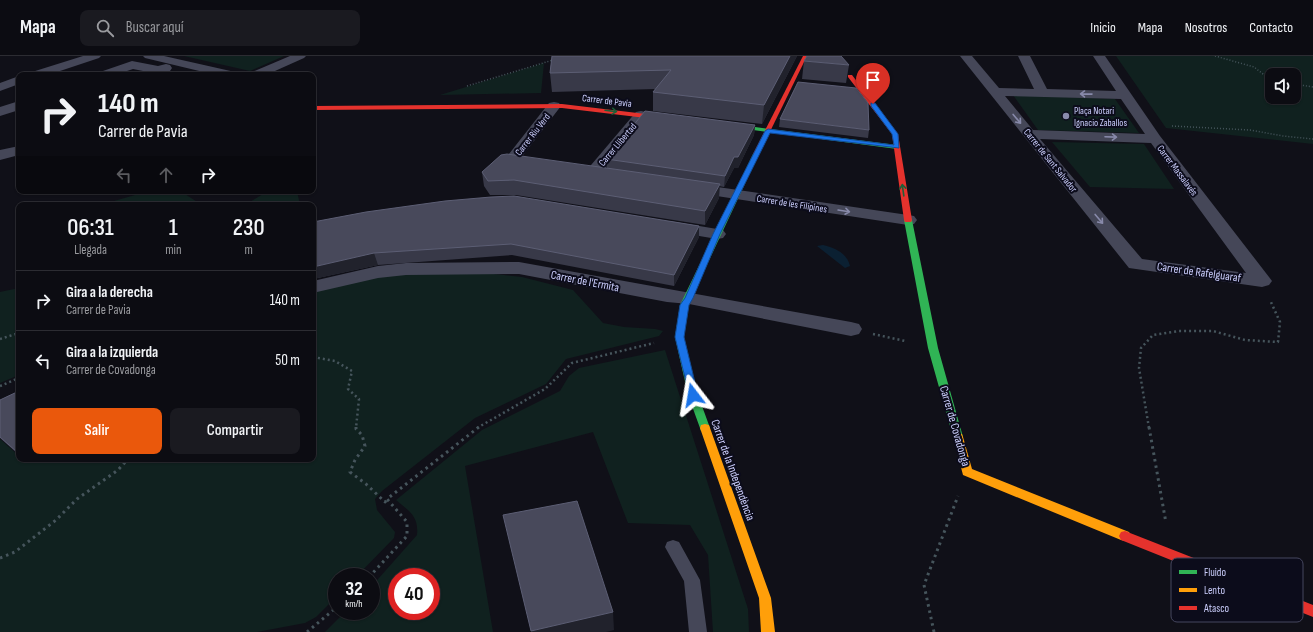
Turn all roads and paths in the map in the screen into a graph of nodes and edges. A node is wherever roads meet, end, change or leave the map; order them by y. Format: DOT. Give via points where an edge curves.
graph roads {
  1 [pos="95,56"];
  2 [pos="300,56"];
  3 [pos="802,56"];
  4 [pos="966,56"];
  5 [pos="1024,56"];
  6 [pos="1099,56"];
  7 [pos="1215,56"];
  8 [pos="157,57"];
  9 [pos="553,60"];
  10 [pos="180,63"];
  11 [pos="45,72"];
  12 [pos="112,72"];
  13 [pos="218,72"];
  14 [pos="263,72"];
  15 [pos="846,72"];
  16 [pos="1265,76"];
  17 [pos="16,81"];
  18 [pos="791,83"];
  19 [pos="806,84"];
  20 [pos="1301,85"];
  21 [pos="0,87"];
  22 [pos="1313,87"];
  23 [pos="462,88"];
  24 [pos="845,88"];
  25 [pos="861,90"];
  26 [pos="995,92"];
  27 [pos="1042,93"];
  28 [pos="1125,95"];
  29 [pos="16,106"];
  30 [pos="554,106"];
  31 [pos="316,108"];
  32 [pos="0,112"];
  33 [pos="641,115"];
  34 [pos="679,120"];
  35 [pos="1146,124"];
  36 [pos="748,128"];
  37 [pos="768,131"];
  38 [pos="1030,134"];
  39 [pos="1313,138"];
  40 [pos="1155,139"];
  41 [pos="897,147"];
  42 [pos="16,151"];
  43 [pos="0,156"];
  44 [pos="548,167"];
  45 [pos="592,174"];
  46 [pos="676,186"];
  47 [pos="736,195"];
  48 [pos="908,220"];
  49 [pos="655,223"];
  50 [pos="717,234"];
  51 [pos="1136,264"];
  52 [pos="1262,281"];
  53 [pos="317,286"];
  54 [pos="689,298"];
  55 [pos="852,329"];
  56 [pos="16,334"];
  57 [pos="679,337"];
  58 [pos="0,339"];
  59 [pos="933,348"];
  60 [pos="316,358"];
  61 [pos="16,379"];
  62 [pos="0,386"];
  63 [pos="125,462"];
  64 [pos="967,472"];
  65 [pos="387,499"];
  66 [pos="674,547"];
  67 [pos="1175,557"];
  68 [pos="0,558"];
  69 [pos="377,568"];
  70 [pos="1303,607"];
  71 [pos="1313,611"];
  72 [pos="328,614"];
  73 [pos="307,632"];
  74 [pos="698,632"];
  75 [pos="768,632"];
  76 [pos="934,632"];
  1 -- 11 [label="street"];
  2 -- 14 [label="street"];
  3 -- 18 [label="street, Carrer de la Independència"];
  4 -- 26 [label="street, Carrer de Sant Salvador"];
  5 -- 27 [label="street"];
  6 -- 28 [label="street, Carrer Massalavés"];
  7 -- 16 [label="path" via="1254,67"];
  8 -- 10 [label="street"];
  9 -- 23 [label="path"];
  10 -- 12 [label="street" via="158,70 132,65"];
  10 -- 13 [label="street"];
  15 -- 25 [label="street, Carrer de Covadonga"];
  17 -- 21 [label="street"];
  18 -- 19 [label="street"];
  18 -- 37 [label="street, Carrer de la Independència"];
  20 -- 22 [label="path"];
  24 -- 25 [label="street"];
  25 -- 41 [label="street, Carrer de Covadonga" via="895,134"];
  26 -- 27 [label="street"];
  26 -- 38 [label="street, Carrer de Sant Salvador, one-way"];
  28 -- 27 [label="street, one-way"];
  28 -- 35 [label="street, Carrer Massalavés"];
  29 -- 32 [label="street"];
  30 -- 31 [label="street, Carrer de Pavia"];
  30 -- 33 [label="street, Carrer de Pavia, one-way"];
  30 -- 44 [label="street, Carrer Riu Verd" via="510,162"];
  33 -- 34 [label="street, Carrer de Pavia"];
  33 -- 45 [label="street, Carrer Llibertad"];
  35 -- 39 [label="path" via="1250,130"];
  35 -- 40 [label="street, Carrer Massalavés"];
  36 -- 37 [label="street"];
  37 -- 41 [label="street"];
  37 -- 47 [label="street, Carrer de la Independència"];
  38 -- 40 [label="street, one-way"];
  38 -- 51 [label="street, Carrer de Sant Salvador, one-way"];
  40 -- 52 [label="street, Carrer Massalavés"];
  48 -- 41 [label="street, Carrer de Covadonga, one-way"];
  42 -- 43 [label="street"];
  46 -- 47 [label="street, Carrer de les Filipines"];
  47 -- 48 [label="street, Carrer de les Filipines, one-way"];
  47 -- 50 [label="street, Carrer de la Independència"];
  48 -- 59 [label="street, Carrer de Covadonga"];
  49 -- 50 [label="street"];
  50 -- 54 [label="street, Carrer de la Independència"];
  51 -- 52 [label="street, Carrer de Rafelguaraf"];
  52 -- 67 [label="path" via="1280,322 1278,342 1245,340 1213,331 1179,331 1153,335 1141,348 1139,368 1145,412"];
  53 -- 54 [label="street, Carrer de l'Ermita" via="378,272 406,269 519,268"];
  54 -- 55 [label="street, Carrer de l'Ermita"];
  54 -- 57 [label="street, Carrer de la Independència" via="684,305"];
  55 -- 59 [label="path"];
  56 -- 58 [label="path"];
  57 -- 65 [label="path" via="572,363 545,389 477,428"];
  57 -- 75 [label="street, Carrer de la Independència" via="693,395 765,598"];
  59 -- 64 [label="street, Carrer de Covadonga"];
  60 -- 65 [label="path" via="335,361 352,371 348,389 359,399 356,429 362,435 365,446 350,472 385,502"];
  61 -- 62 [label="path"];
  63 -- 68 [label="path" via="77,499 56,520 16,552"];
  64 -- 67 [label="street, Carrer de Covadonga"];
  64 -- 76 [label="path" via="924,586"];
  65 -- 69 [label="path" via="407,522 407,536"];
  66 -- 74 [label="lane" via="692,580"];
  70 -- 71 [label="street, Carrer de Covadonga"];
  72 -- 73 [label="path"];
}
